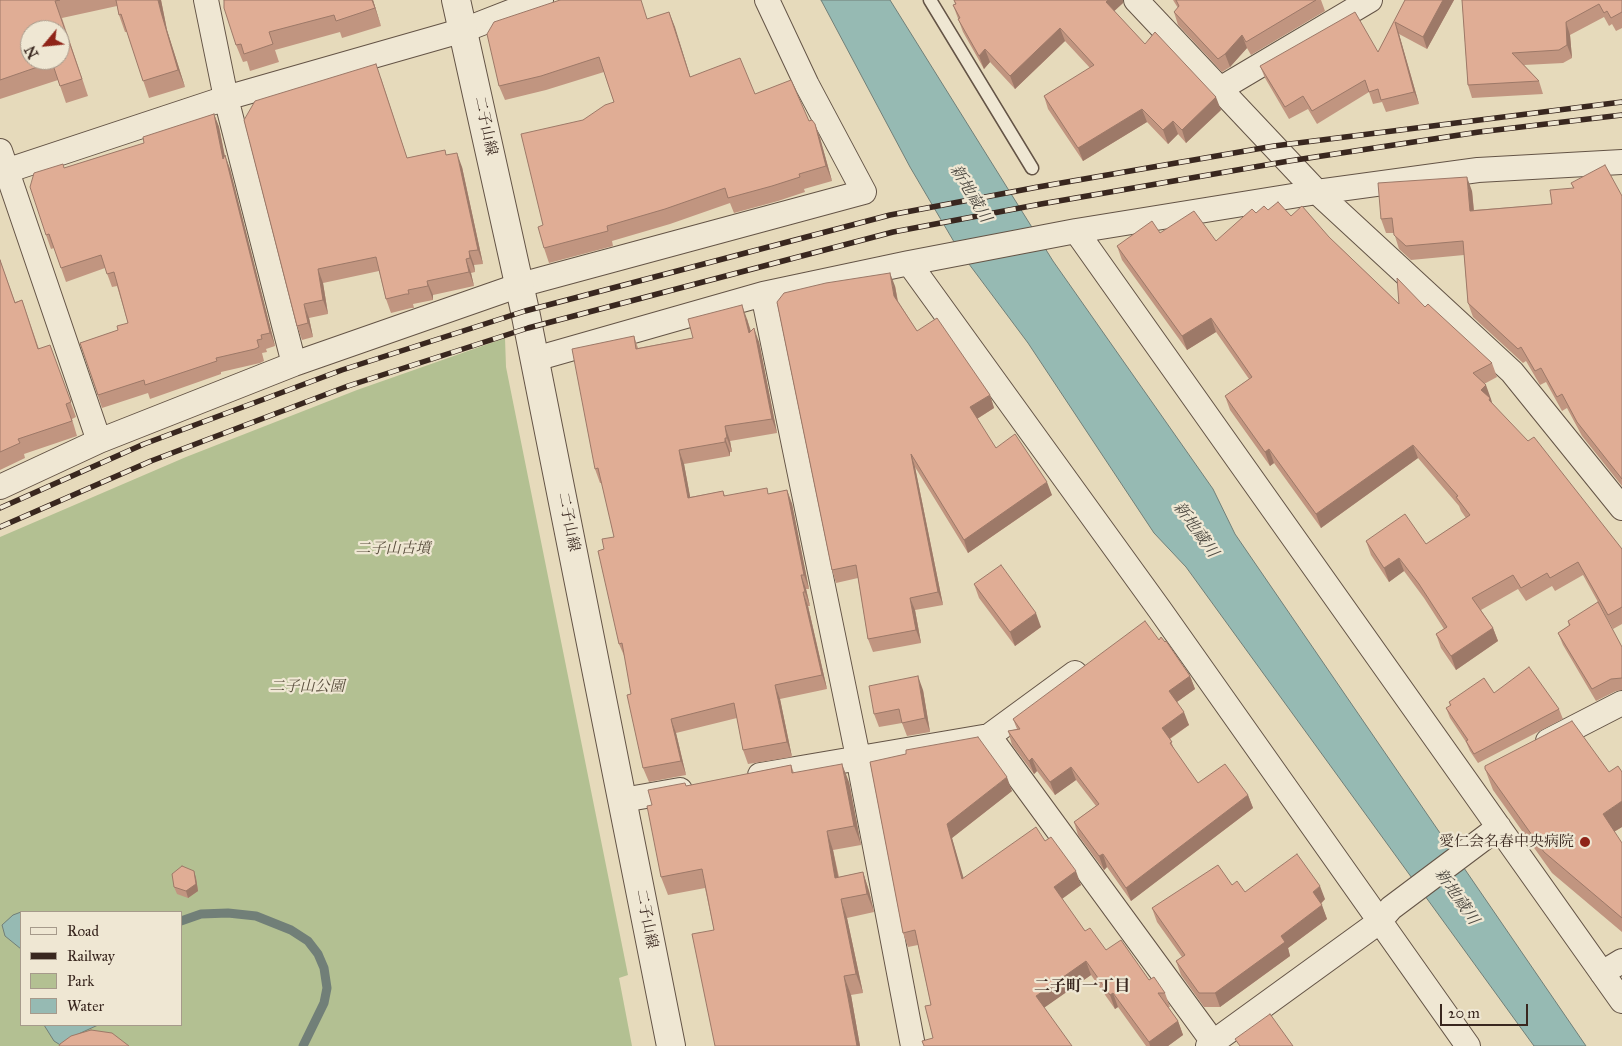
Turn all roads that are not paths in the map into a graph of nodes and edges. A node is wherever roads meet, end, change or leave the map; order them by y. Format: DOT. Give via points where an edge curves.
graph roads {
  1 [pos="206,0"];
  2 [pos="456,0"];
  3 [pos="541,0"];
  4 [pos="766,0"];
  5 [pos="930,0"];
  6 [pos="1136,0"];
  7 [pos="1365,1"];
  8 [pos="464,30"];
  9 [pos="1220,89"];
  10 [pos="226,98"];
  11 [pos="1622,162"];
  12 [pos="2,165"];
  13 [pos="1032,168"];
  14 [pos="1317,192"];
  15 [pos="1076,231"];
  16 [pos="909,263"];
  17 [pos="520,285"];
  18 [pos="763,294"];
  19 [pos="535,359"];
  20 [pos="294,364"];
  21 [pos="99,441"];
  22 [pos="0,487"];
  23 [pos="1622,508"];
  24 [pos="1090,662"];
  25 [pos="1622,703"];
  26 [pos="989,736"];
  27 [pos="1530,751"];
  28 [pos="858,757"];
  29 [pos="741,779"];
  30 [pos="702,786"];
  31 [pos="623,800"];
  32 [pos="1492,833"];
  33 [pos="1385,915"];
  34 [pos="1622,961"];
  35 [pos="1602,973"];
  36 [pos="1622,1001"];
  37 [pos="1213,1045"];
  38 [pos="671,1046"];
  39 [pos="913,1046"];
  40 [pos="1468,1046"];
  1 -- 10 [label="street"];
  2 -- 8 [label="street, 二子山線"];
  3 -- 8 [label="street"];
  4 -- 17 [label="street" via="864,192"];
  5 -- 13 [label="lane"];
  6 -- 9 [label="street"];
  7 -- 9 [label="street"];
  8 -- 10 [label="street"];
  8 -- 17 [label="street, 二子山線"];
  9 -- 14 [label="street"];
  10 -- 12 [label="street"];
  10 -- 20 [label="street"];
  11 -- 14 [label="street" via="1478,170"];
  12 -- 21 [label="street"];
  14 -- 15 [label="street"];
  14 -- 23 [label="street" via="1512,372"];
  15 -- 16 [label="street"];
  15 -- 32 [label="street" via="1478,779"];
  16 -- 18 [label="street"];
  16 -- 33 [label="street" via="1153,616"];
  17 -- 19 [label="street, 二子山線"];
  17 -- 20 [label="street"];
  18 -- 19 [label="street"];
  18 -- 28 [label="street"];
  19 -- 31 [label="street, 二子山線"];
  20 -- 21 [label="street"];
  21 -- 22 [label="street"];
  24 -- 26 [label="street"];
  25 -- 27 [label="street"];
  26 -- 28 [label="street"];
  26 -- 37 [label="street"];
  28 -- 29 [label="street"];
  28 -- 39 [label="street"];
  30 -- 31 [label="street"];
  31 -- 38 [label="street, 二子山線"];
  32 -- 33 [label="street"];
  32 -- 35 [label="street"];
  33 -- 37 [label="street"];
  33 -- 40 [label="street"];
  34 -- 35 [label="street"];
  35 -- 36 [label="street"];
}
